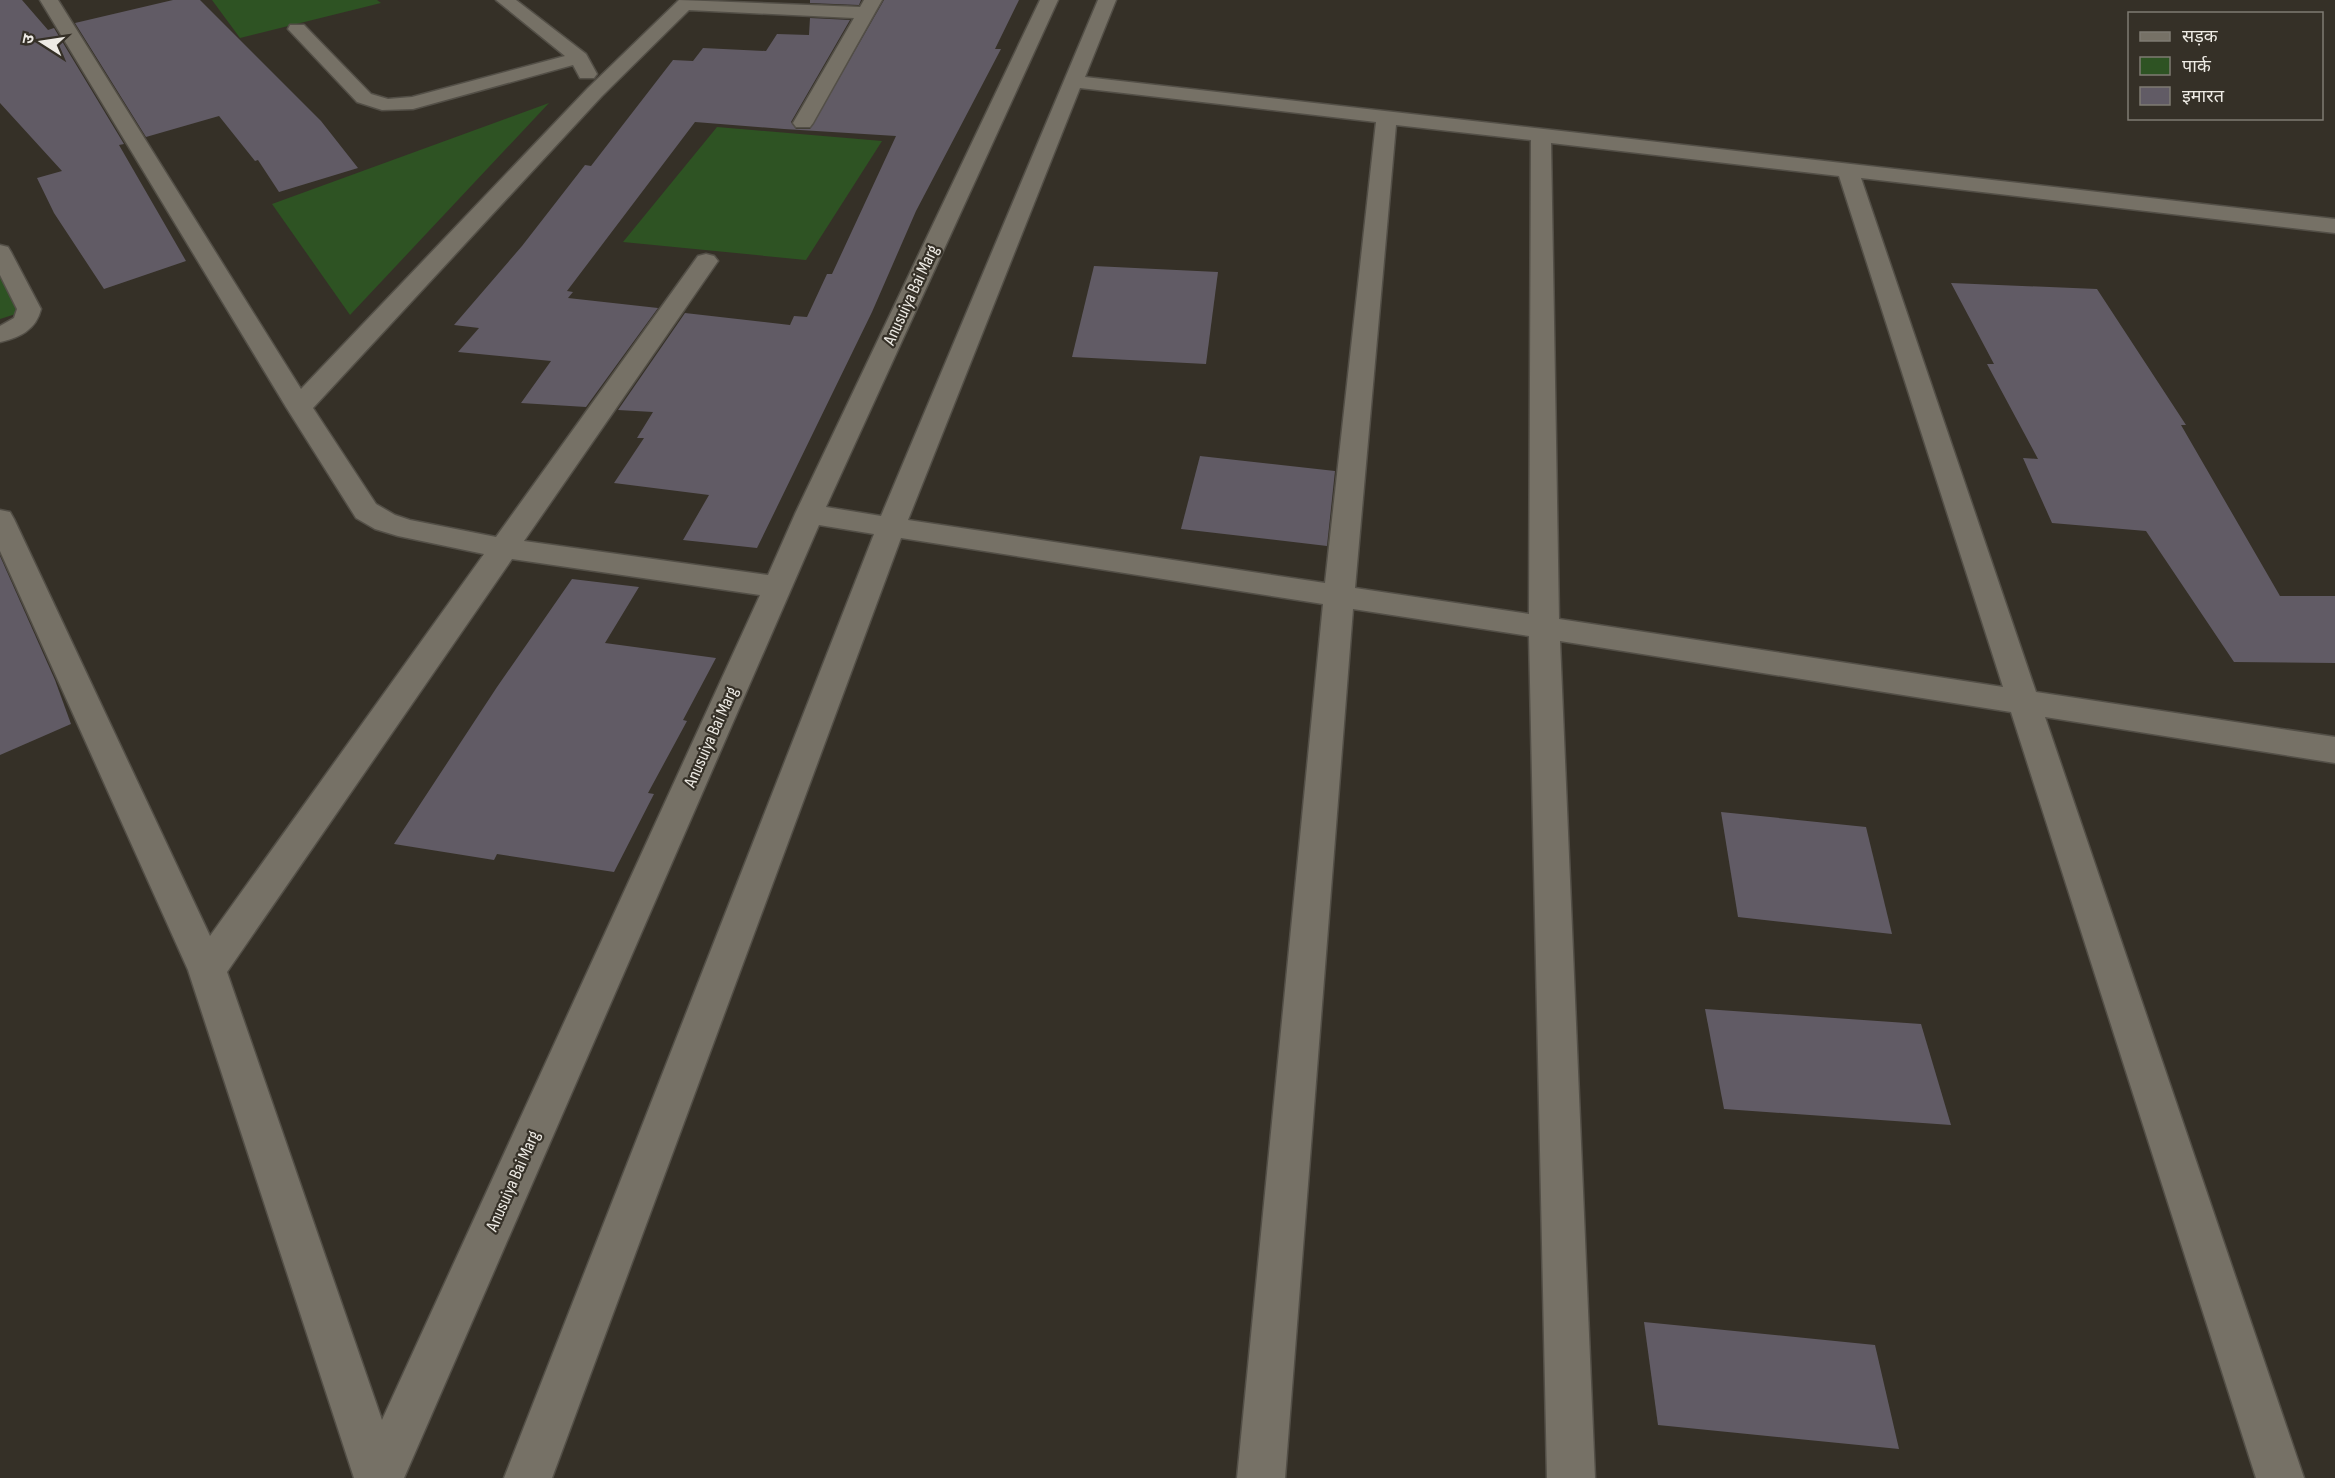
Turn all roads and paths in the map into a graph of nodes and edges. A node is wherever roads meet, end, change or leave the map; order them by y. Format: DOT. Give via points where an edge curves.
graph roads {
  1 [pos="49,0"];
  2 [pos="505,0"];
  3 [pos="1049,0"];
  4 [pos="1107,0"];
  5 [pos="687,2"];
  6 [pos="869,7"];
  7 [pos="297,29"];
  8 [pos="579,58"];
  9 [pos="1075,82"];
  10 [pos="595,92"];
  11 [pos="1387,117"];
  12 [pos="803,123"];
  13 [pos="1541,135"];
  14 [pos="1848,170"];
  15 [pos="2335,226"];
  16 [pos="0,252"];
  17 [pos="706,261"];
  18 [pos="0,335"];
  19 [pos="299,407"];
  20 [pos="809,514"];
  21 [pos="0,519"];
  22 [pos="891,526"];
  23 [pos="504,548"];
  24 [pos="778,587"];
  25 [pos="1339,596"];
  26 [pos="1544,628"];
  27 [pos="2024,702"];
  28 [pos="2335,750"];
  29 [pos="207,970"];
  30 [pos="379,1478"];
  31 [pos="528,1478"];
  32 [pos="1261,1478"];
  33 [pos="1571,1478"];
  34 [pos="2280,1478"];
  1 -- 19 [label="street"];
  2 -- 8 [label="street"];
  3 -- 20 [label="street, Anusuiya Bai Marg"];
  4 -- 9 [label="street"];
  5 -- 6 [label="street"];
  5 -- 10 [label="street"];
  6 -- 12 [label="street"];
  7 -- 8 [label="street" via="364,98 392,106"];
  8 -- 10 [label="street"];
  9 -- 11 [label="street"];
  9 -- 22 [label="street"];
  10 -- 19 [label="street"];
  11 -- 13 [label="street"];
  11 -- 25 [label="street"];
  13 -- 14 [label="street"];
  13 -- 26 [label="street"];
  14 -- 15 [label="street"];
  14 -- 27 [label="street"];
  16 -- 18 [label="street" via="29,309 22,324"];
  17 -- 23 [label="street"];
  19 -- 23 [label="street" via="366,511 408,529"];
  20 -- 22 [label="street"];
  20 -- 24 [label="street, Anusuiya Bai Marg"];
  21 -- 29 [label="street"];
  22 -- 25 [label="street"];
  22 -- 31 [label="street"];
  23 -- 24 [label="street"];
  23 -- 29 [label="street"];
  24 -- 30 [label="street, Anusuiya Bai Marg"];
  25 -- 26 [label="street"];
  25 -- 32 [label="street"];
  26 -- 27 [label="street"];
  26 -- 33 [label="street"];
  27 -- 28 [label="street"];
  27 -- 34 [label="street"];
  29 -- 30 [label="street"];
}
